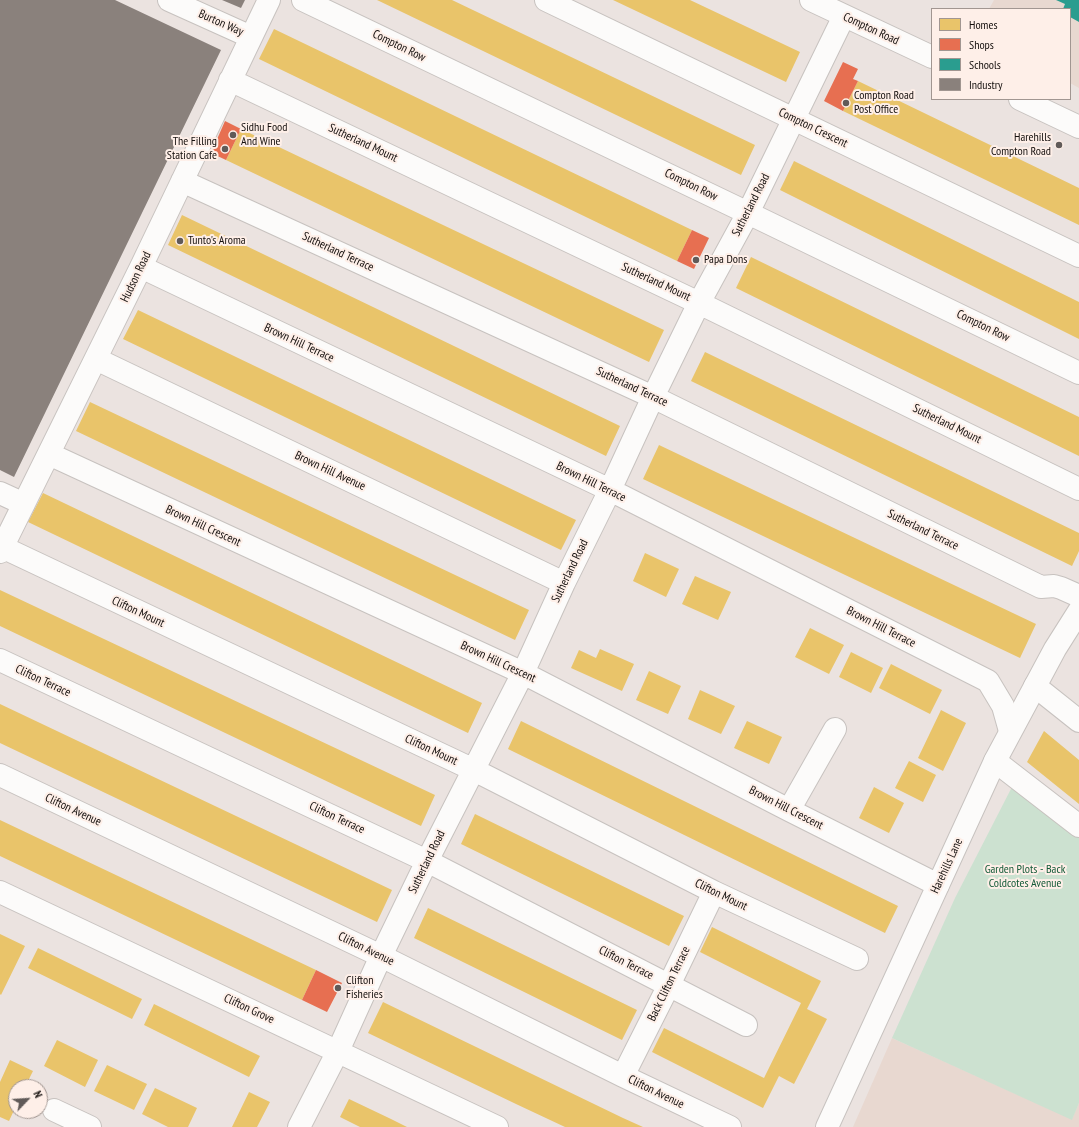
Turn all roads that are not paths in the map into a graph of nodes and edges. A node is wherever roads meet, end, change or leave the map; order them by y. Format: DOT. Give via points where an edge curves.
graph roads {
  1 [pos="169,0"];
  2 [pos="269,0"];
  3 [pos="303,0"];
  4 [pos="546,0"];
  5 [pos="811,0"];
  6 [pos="844,16"];
  7 [pos="251,37"];
  8 [pos="931,57"];
  9 [pos="230,80"];
  10 [pos="1022,100"];
  11 [pos="794,120"];
  12 [pos="1079,127"];
  13 [pos="182,181"];
  14 [pos="748,213"];
  15 [pos="1079,256"];
  16 [pos="141,267"];
  17 [pos="699,303"];
  18 [pos="96,359"];
  19 [pos="1079,373"];
  20 [pos="653,397"];
  21 [pos="49,454"];
  22 [pos="1079,489"];
  23 [pos="610,490"];
  24 [pos="0,493"];
  25 [pos="24,504"];
  26 [pos="1,550"];
  27 [pos="564,583"];
  28 [pos="1079,596"];
  29 [pos="1079,611"];
  30 [pos="0,660"];
  31 [pos="523,673"];
  32 [pos="1035,686"];
  33 [pos="1079,721"];
  34 [pos="835,730"];
  35 [pos="1010,731"];
  36 [pos="995,761"];
  37 [pos="474,770"];
  38 [pos="0,775"];
  39 [pos="789,810"];
  40 [pos="1079,826"];
  41 [pos="427,861"];
  42 [pos="938,884"];
  43 [pos="0,892"];
  44 [pos="714,892"];
  45 [pos="381,956"];
  46 [pos="857,959"];
  47 [pos="669,985"];
  48 [pos="746,1025"];
  49 [pos="338,1051"];
  50 [pos="623,1076"];
  51 [pos="54,1110"];
  52 [pos="90,1127"];
  53 [pos="299,1127"];
  54 [pos="497,1127"];
  55 [pos="730,1127"];
  56 [pos="827,1127"];
  1 -- 7 [label="street, Burton Way"];
  2 -- 7 [label="street, Hudson Road"];
  3 -- 14 [label="street, Compton Row"];
  4 -- 11 [label="street, Compton Crescent"];
  5 -- 6 [label="street, Compton Road"];
  6 -- 8 [label="street, Compton Road"];
  6 -- 11 [label="street, Sutherland Road"];
  7 -- 9 [label="street, Hudson Road"];
  9 -- 13 [label="street, Hudson Road"];
  9 -- 17 [label="street, Sutherland Mount"];
  10 -- 12 [label="street"];
  11 -- 14 [label="street, Sutherland Road"];
  11 -- 15 [label="street, Compton Crescent"];
  13 -- 16 [label="street, Hudson Road"];
  13 -- 20 [label="street, Sutherland Terrace"];
  14 -- 17 [label="street, Sutherland Road"];
  14 -- 19 [label="street, Compton Row"];
  16 -- 18 [label="street, Hudson Road"];
  16 -- 23 [label="street, Brown Hill Terrace"];
  17 -- 20 [label="street, Sutherland Road"];
  17 -- 22 [label="street, Sutherland Mount"];
  18 -- 21 [label="street, Hudson Road"];
  18 -- 27 [label="street, Brown Hill Avenue"];
  20 -- 23 [label="street, Sutherland Road"];
  20 -- 28 [label="street, Sutherland Terrace" via="1041,587 1054,586"];
  21 -- 25 [label="street, Hudson Road"];
  21 -- 31 [label="street, Brown Hill Crescent"];
  23 -- 27 [label="street, Sutherland Road"];
  23 -- 35 [label="street, Brown Hill Terrace" via="988,681 1003,706"];
  24 -- 25 [label="street"];
  25 -- 26 [label="street, Hudson Road"];
  26 -- 37 [label="street, Clifton Mount"];
  27 -- 31 [label="street, Sutherland Road"];
  29 -- 32 [label="street, Harehills Lane"];
  30 -- 41 [label="street, Clifton Terrace"];
  31 -- 37 [label="street, Sutherland Road"];
  31 -- 39 [label="street, Brown Hill Crescent"];
  32 -- 33 [label="street"];
  32 -- 35 [label="street, Harehills Lane"];
  34 -- 39 [label="street"];
  35 -- 36 [label="street, Harehills Lane"];
  36 -- 40 [label="street"];
  36 -- 42 [label="street, Harehills Lane"];
  37 -- 41 [label="street, Sutherland Road"];
  37 -- 44 [label="street, Clifton Mount"];
  38 -- 45 [label="street, Clifton Avenue"];
  39 -- 42 [label="street, Brown Hill Crescent"];
  41 -- 45 [label="street, Sutherland Road"];
  41 -- 47 [label="street, Clifton Terrace"];
  42 -- 56 [label="street, Harehills Lane"];
  43 -- 49 [label="street, Clifton Grove"];
  44 -- 46 [label="street, Clifton Mount"];
  44 -- 47 [label="street, Back Clifton Terrace"];
  45 -- 49 [label="street, Sutherland Road"];
  45 -- 50 [label="street, Clifton Avenue"];
  47 -- 48 [label="street, Clifton Terrace"];
  47 -- 50 [label="street, Back Clifton Terrace"];
  49 -- 53 [label="street, Sutherland Road"];
  49 -- 54 [label="street, Clifton Grove"];
  50 -- 55 [label="street, Clifton Avenue"];
  51 -- 52 [label="street"];
}
